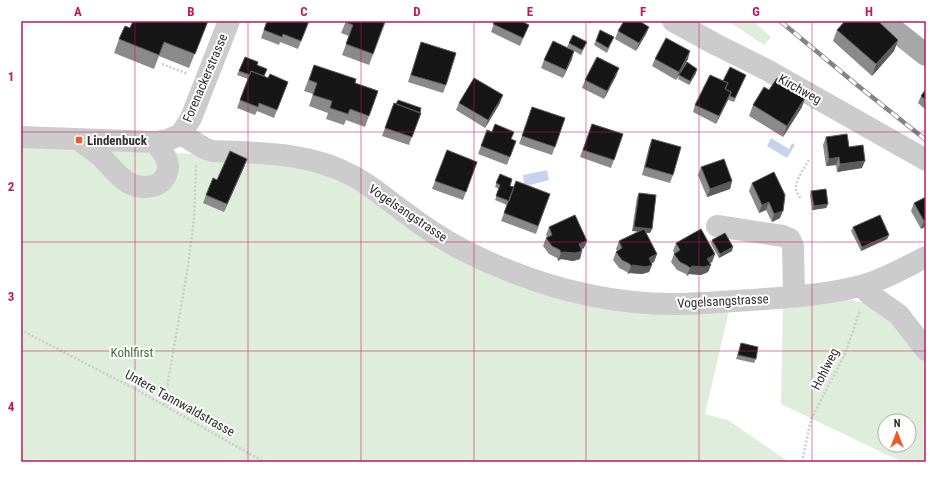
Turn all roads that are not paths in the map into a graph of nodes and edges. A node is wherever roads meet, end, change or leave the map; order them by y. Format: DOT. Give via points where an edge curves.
graph roads {
  1 [pos="229,21"];
  2 [pos="673,21"];
  3 [pos="883,21"];
  4 [pos="926,55"];
  5 [pos="21,137"];
  6 [pos="188,139"];
  7 [pos="78,140"];
  8 [pos="155,142"];
  9 [pos="926,160"];
  10 [pos="717,226"];
  11 [pos="926,257"];
  12 [pos="864,285"];
  13 [pos="794,296"];
  14 [pos="926,350"];
  1 -- 6 [label="street, Forenackerstrasse" via="191,118"];
  2 -- 9 [label="street, Kirchweg" via="767,70"];
  3 -- 4 [label="main road"];
  5 -- 7 [label="street"];
  6 -- 8 [label="street"];
  6 -- 13 [label="street, Vogelsangstrasse" via="212,151 296,157 352,175 462,249 513,272 555,287 612,300 664,304"];
  7 -- 8 [label="street"];
  7 -- 8 [label="street" via="99,155 131,185 147,187 160,182 168,170 166,156"];
  10 -- 13 [label="street" via="790,239 793,246"];
  11 -- 12 [label="street, Vogelsangstrasse"];
  12 -- 13 [label="street, Vogelsangstrasse"];
  12 -- 14 [label="street" via="868,293 899,315"];
}
